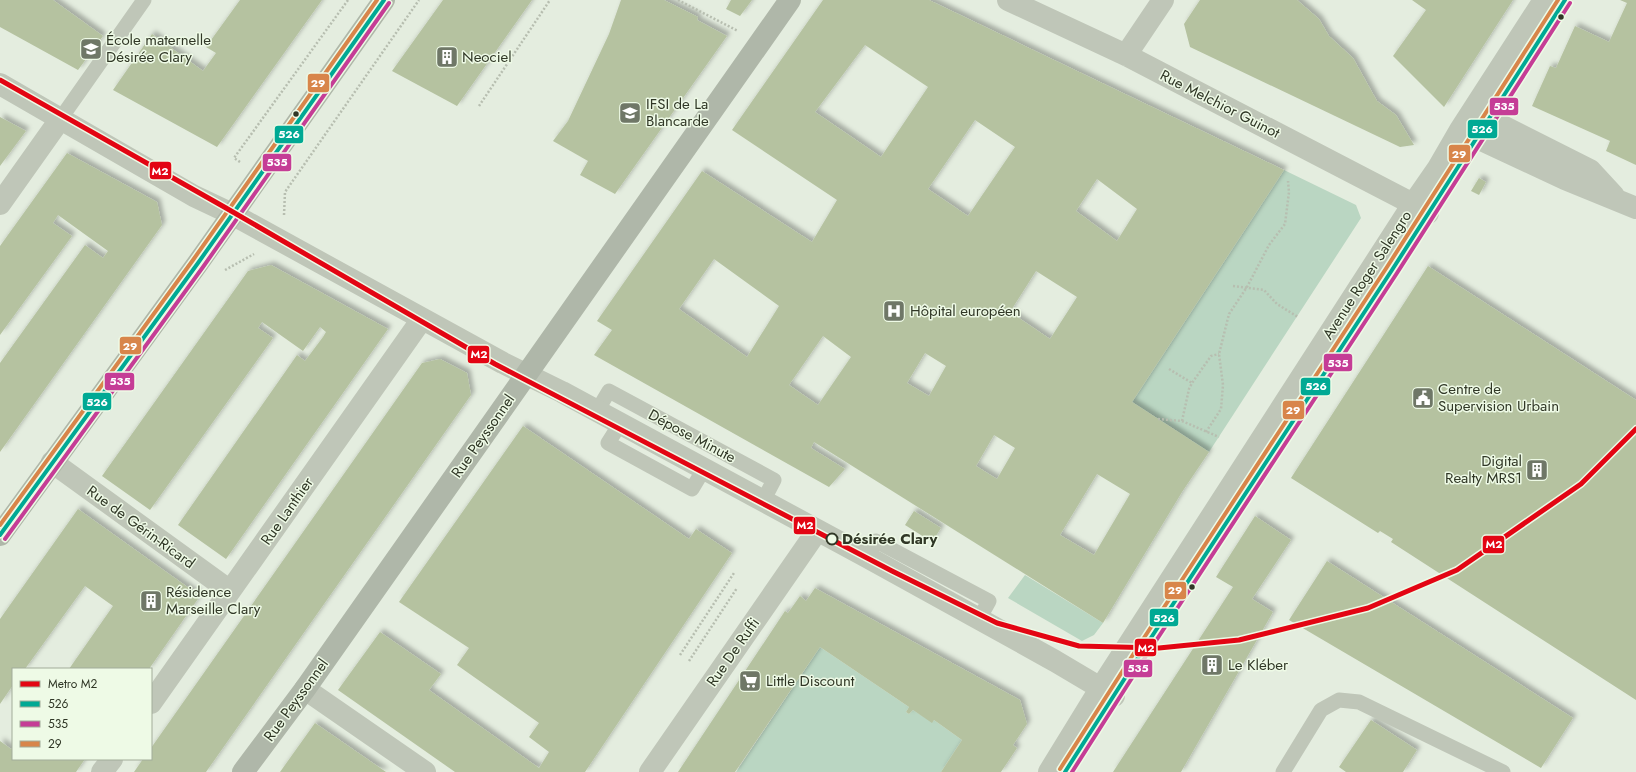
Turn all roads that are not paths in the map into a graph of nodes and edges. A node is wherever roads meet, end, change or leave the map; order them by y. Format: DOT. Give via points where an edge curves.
graph roads {
  1 [pos="144,0"];
  2 [pos="384,0"];
  3 [pos="790,0"];
  4 [pos="1008,0"];
  5 [pos="1163,0"];
  6 [pos="1544,0"];
  7 [pos="1565,0"];
  8 [pos="1126,55"];
  9 [pos="0,84"];
  10 [pos="1481,114"];
  11 [pos="61,118"];
  12 [pos="1468,134"];
  13 [pos="0,204"];
  14 [pos="1627,204"];
  15 [pos="1420,209"];
  16 [pos="232,214"];
  17 [pos="422,318"];
  18 [pos="526,374"];
  19 [pos="597,411"];
  20 [pos="52,462"];
  21 [pos="763,501"];
  22 [pos="817,531"];
  23 [pos="0,535"];
  24 [pos="230,591"];
  25 [pos="305,689"];
  26 [pos="1107,692"];
  27 [pos="152,702"];
  28 [pos="111,760"];
  29 [pos="102,772"];
  30 [pos="243,772"];
  31 [pos="425,772"];
  32 [pos="650,772"];
  33 [pos="1048,772"];
  34 [pos="1065,772"];
  35 [pos="1283,772"];
  36 [pos="1503,772"];
  1 -- 11 [label="lane"];
  2 -- 16 [label="street"];
  3 -- 18 [label="street, Rue Peyssonnel"];
  4 -- 8 [label="street, Rue Melchior Guinot"];
  5 -- 8 [label="street"];
  6 -- 10 [label="street, Avenue Roger Salengro"];
  7 -- 10 [label="lane, Avenue Roger Salengro"];
  8 -- 15 [label="street, Rue Melchior Guinot"];
  9 -- 11 [label="street"];
  10 -- 12 [label="street, Avenue Roger Salengro"];
  10 -- 14 [label="street" via="1590,170"];
  11 -- 13 [label="street"];
  11 -- 16 [label="street" via="194,196"];
  12 -- 14 [label="street" via="1565,179"];
  12 -- 15 [label="street, Avenue Roger Salengro" via="1438,168"];
  15 -- 26 [label="street, Avenue Roger Salengro"];
  16 -- 17 [label="street"];
  16 -- 20 [label="street"];
  17 -- 18 [label="street"];
  17 -- 24 [label="street, Rue Lanthier"];
  18 -- 19 [label="street"];
  18 -- 25 [label="street, Rue Peyssonnel"];
  19 -- 21 [label="street"];
  19 -- 21 [label="lane, Dépose Minute" via="609,391 774,480"];
  20 -- 23 [label="street"];
  20 -- 24 [label="street, Rue de Gérin-Ricard"];
  21 -- 22 [label="street"];
  22 -- 26 [label="street"];
  22 -- 32 [label="street, Rue De Ruffi"];
  24 -- 27 [label="street, Rue Lanthier"];
  25 -- 30 [label="street, Rue Peyssonnel"];
  25 -- 31 [label="street"];
  26 -- 33 [label="street, Avenue Roger Salengro"];
  26 -- 34 [label="lane, Avenue Roger Salengro"];
  28 -- 29 [label="street"];
  35 -- 36 [label="lane" via="1322,710 1339,700 1359,702"];
}
